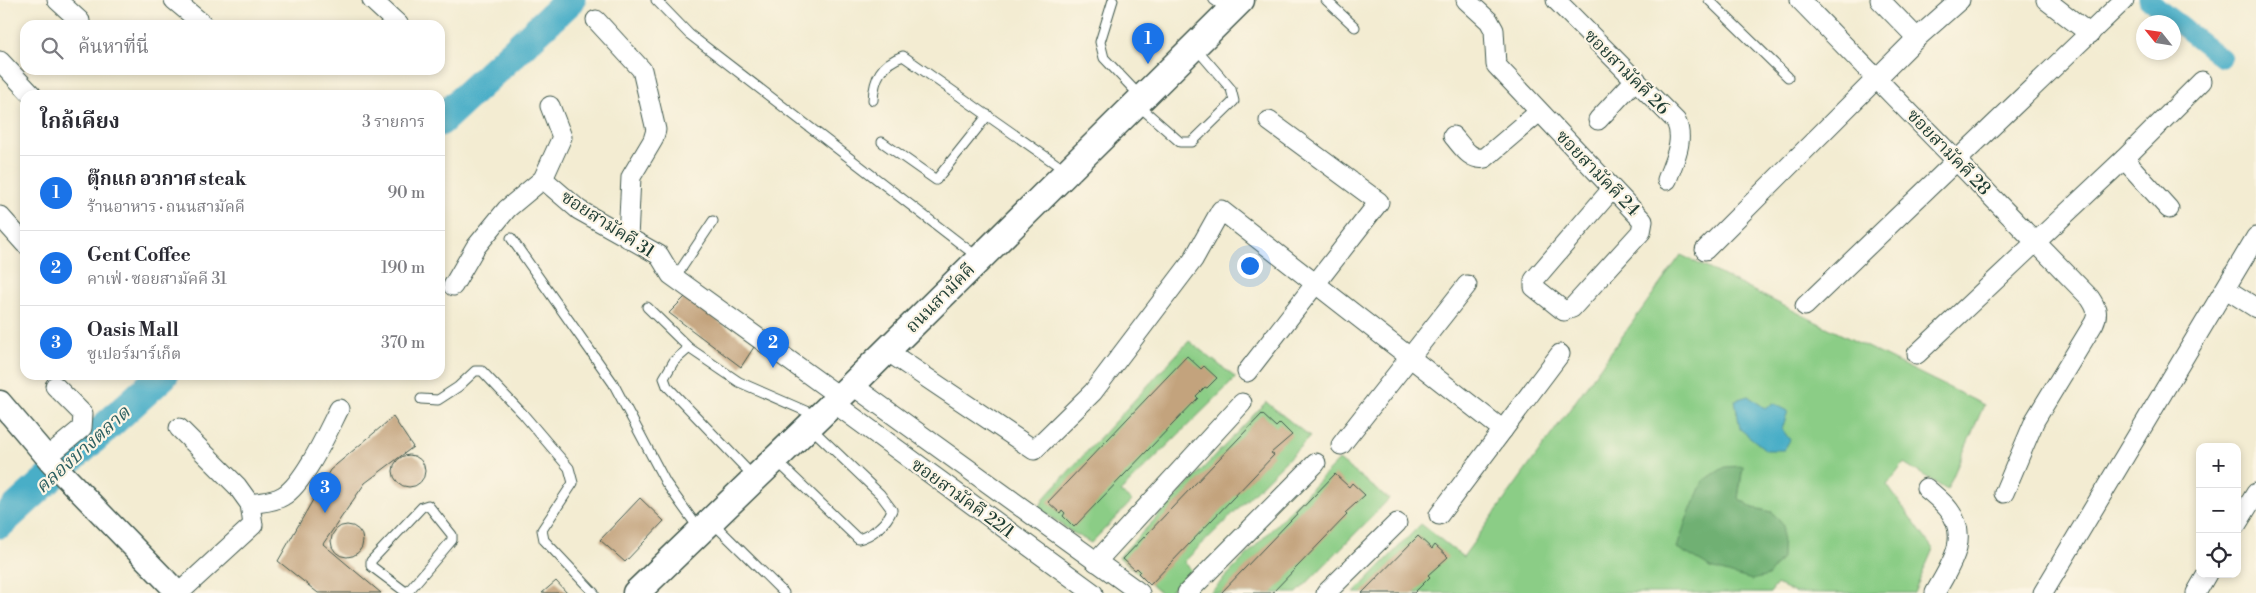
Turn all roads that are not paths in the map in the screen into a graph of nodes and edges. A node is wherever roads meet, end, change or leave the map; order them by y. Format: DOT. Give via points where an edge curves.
graph roads {
  1 [pos="57,0"];
  2 [pos="174,0"];
  3 [pos="372,0"];
  4 [pos="656,0"];
  5 [pos="1113,0"];
  6 [pos="1326,0"];
  7 [pos="1466,0"];
  8 [pos="1556,0"];
  9 [pos="1708,0"];
  10 [pos="1880,0"];
  11 [pos="1960,0"];
  12 [pos="2046,0"];
  13 [pos="2124,0"];
  14 [pos="1804,1"];
  15 [pos="1228,4"];
  16 [pos="79,20"];
  17 [pos="198,20"];
  18 [pos="394,20"];
  19 [pos="596,20"];
  20 [pos="1355,27"];
  21 [pos="2090,34"];
  22 [pos="1917,38"];
  23 [pos="1194,46"];
  24 [pos="0,61"];
  25 [pos="1788,78"];
  26 [pos="1876,78"];
  27 [pos="1636,79"];
  28 [pos="2202,81"];
  29 [pos="27,90"];
  30 [pos="873,100"];
  31 [pos="1139,101"];
  32 [pos="550,106"];
  33 [pos="1539,112"];
  34 [pos="988,116"];
  35 [pos="1598,120"];
  36 [pos="1270,122"];
  37 [pos="1453,136"];
  38 [pos="882,142"];
  39 [pos="2124,159"];
  40 [pos="1957,160"];
  41 [pos="1066,171"];
  42 [pos="543,179"];
  43 [pos="1667,180"];
  44 [pos="1612,189"];
  45 [pos="2169,209"];
  46 [pos="0,216"];
  47 [pos="713,221"];
  48 [pos="20,238"];
  49 [pos="511,238"];
  50 [pos="628,238"];
  51 [pos="2256,238"];
  52 [pos="2037,242"];
  53 [pos="1705,250"];
  54 [pos="979,258"];
  55 [pos="675,278"];
  56 [pos="1315,284"];
  57 [pos="1467,285"];
  58 [pos="453,286"];
  59 [pos="2226,289"];
  60 [pos="1805,306"];
  61 [pos="647,307"];
  62 [pos="2256,308"];
  63 [pos="690,348"];
  64 [pos="887,350"];
  65 [pos="1560,354"];
  66 [pos="1917,354"];
  67 [pos="1410,358"];
  68 [pos="1247,372"];
  69 [pos="55,386"];
  70 [pos="421,399"];
  71 [pos="0,402"];
  72 [pos="1242,403"];
  73 [pos="831,405"];
  74 [pos="339,409"];
  75 [pos="179,428"];
  76 [pos="1502,430"];
  77 [pos="1341,445"];
  78 [pos="775,459"];
  79 [pos="50,460"];
  80 [pos="1316,463"];
  81 [pos="756,478"];
  82 [pos="1926,488"];
  83 [pos="2004,493"];
  84 [pos="2256,493"];
  85 [pos="250,504"];
  86 [pos="1439,515"];
  87 [pos="2241,517"];
  88 [pos="1397,523"];
  89 [pos="706,526"];
  90 [pos="1096,562"];
  91 [pos="2205,578"];
  92 [pos="178,593"];
  93 [pos="407,593"];
  94 [pos="594,593"];
  95 [pos="636,593"];
  96 [pos="784,593"];
  97 [pos="1093,593"];
  98 [pos="1140,593"];
  99 [pos="1187,593"];
  100 [pos="1326,593"];
  101 [pos="1935,593"];
  102 [pos="2043,593"];
  103 [pos="2196,593"];
  1 -- 16 [label="street"];
  2 -- 17 [label="street"];
  3 -- 18 [label="street"];
  4 -- 54 [label="lane" via="689,34"];
  5 -- 31 [label="lane" via="1100,42 1104,58"];
  6 -- 20 [label="lane"];
  7 -- 33 [label="street, ซอยสามัคคี 24" via="1494,30 1496,65"];
  8 -- 27 [label="street, ซอยสามัคคี 26"];
  9 -- 25 [label="lane"];
  10 -- 22 [label="street"];
  11 -- 22 [label="street"];
  12 -- 21 [label="street"];
  13 -- 21 [label="street"];
  14 -- 26 [label="street, ซอยสามัคคี 28"];
  15 -- 23 [label="main road, ถนนสามัคคี"];
  19 -- 50 [label="street" via="642,70 656,130 632,176"];
  21 -- 40 [label="street"];
  22 -- 26 [label="street"];
  23 -- 31 [label="main road, ถนนสามัคคี"];
  23 -- 31 [label="lane" via="1232,89 1234,101 1192,142 1180,142"];
  24 -- 29 [label="street"];
  26 -- 40 [label="street, ซอยสามัคคี 28"];
  26 -- 53 [label="street"];
  27 -- 35 [label="street"];
  27 -- 43 [label="street, ซอยสามัคคี 26" via="1679,128 1678,150"];
  28 -- 39 [label="street"];
  30 -- 34 [label="lane" via="874,82 884,67 903,56"];
  31 -- 41 [label="main road, ถนนสามัคคี"];
  32 -- 42 [label="street" via="562,137"];
  33 -- 37 [label="street" via="1485,158 1472,157"];
  33 -- 44 [label="street, ซอยสามัคคี 24"];
  34 -- 38 [label="lane" via="936,180"];
  34 -- 41 [label="lane"];
  36 -- 56 [label="street" via="1379,202"];
  39 -- 45 [label="street"];
  39 -- 52 [label="street"];
  40 -- 52 [label="street, ซอยสามัคคี 28"];
  40 -- 60 [label="street"];
  41 -- 54 [label="main road, ถนนสามัคคี"];
  42 -- 50 [label="street, ซอยสามัคคี 31" via="579,210"];
  42 -- 58 [label="street" via="507,210 475,248"];
  44 -- 44 [label="street, ซอยสามัคคี 24" via="1643,221 1643,226 1572,308 1564,311 1534,287 1534,280"];
  46 -- 48 [label="street"];
  47 -- 55 [label="lane"];
  49 -- 89 [label="lane" via="613,384 666,483"];
  50 -- 55 [label="street, ซอยสามัคคี 31" via="658,255"];
  51 -- 59 [label="street"];
  52 -- 66 [label="street"];
  52 -- 83 [label="street, ซอยสามัคคี 28" via="2090,298 2097,315 2035,420"];
  54 -- 64 [label="main road, ถนนสามัคคี"];
  55 -- 73 [label="street, ซอยสามัคคี 31"];
  56 -- 64 [label="street" via="1221,210 1193,260 1093,392 1034,450"];
  56 -- 67 [label="street"];
  56 -- 68 [label="street"];
  57 -- 67 [label="street"];
  59 -- 62 [label="street"];
  59 -- 102 [label="street"];
  61 -- 63 [label="lane"];
  63 -- 73 [label="lane" via="739,382"];
  63 -- 81 [label="lane" via="674,361 664,382"];
  64 -- 73 [label="main road, ถนนสามัคคี"];
  65 -- 76 [label="street"];
  67 -- 76 [label="street"];
  67 -- 77 [label="street"];
  69 -- 79 [label="street" via="84,414 84,421 82,428"];
  70 -- 94 [label="lane" via="438,400 475,371 482,371 523,414 569,468 573,483 542,530 544,540"];
  71 -- 79 [label="street"];
  72 -- 90 [label="street"];
  73 -- 78 [label="main road, ถนนสามัคคี"];
  73 -- 78 [label="lane" via="892,510 868,537 858,539"];
  73 -- 90 [label="street"];
  73 -- 97 [label="street, ซอยสามัคคี 22/1"];
  74 -- 85 [label="street" via="317,452 294,486 284,496"];
  75 -- 85 [label="street" via="237,486"];
  76 -- 86 [label="street"];
  78 -- 81 [label="main road, ถนนสามัคคี"];
  79 -- 92 [label="street"];
  80 -- 99 [label="street"];
  81 -- 89 [label="main road, ถนนสามัคคี"];
  82 -- 101 [label="street" via="1949,510 1959,538 1958,550"];
  84 -- 87 [label="street"];
  85 -- 92 [label="street" via="253,525"];
  88 -- 100 [label="street"];
  89 -- 95 [label="main road, ถนนสามัคคี"];
  89 -- 96 [label="lane"];
  90 -- 98 [label="street"];
  91 -- 103 [label="street"];
  93 -- 93 [label="lane" via="371,566 371,561 422,506 428,505 452,535 452,540"];
}
